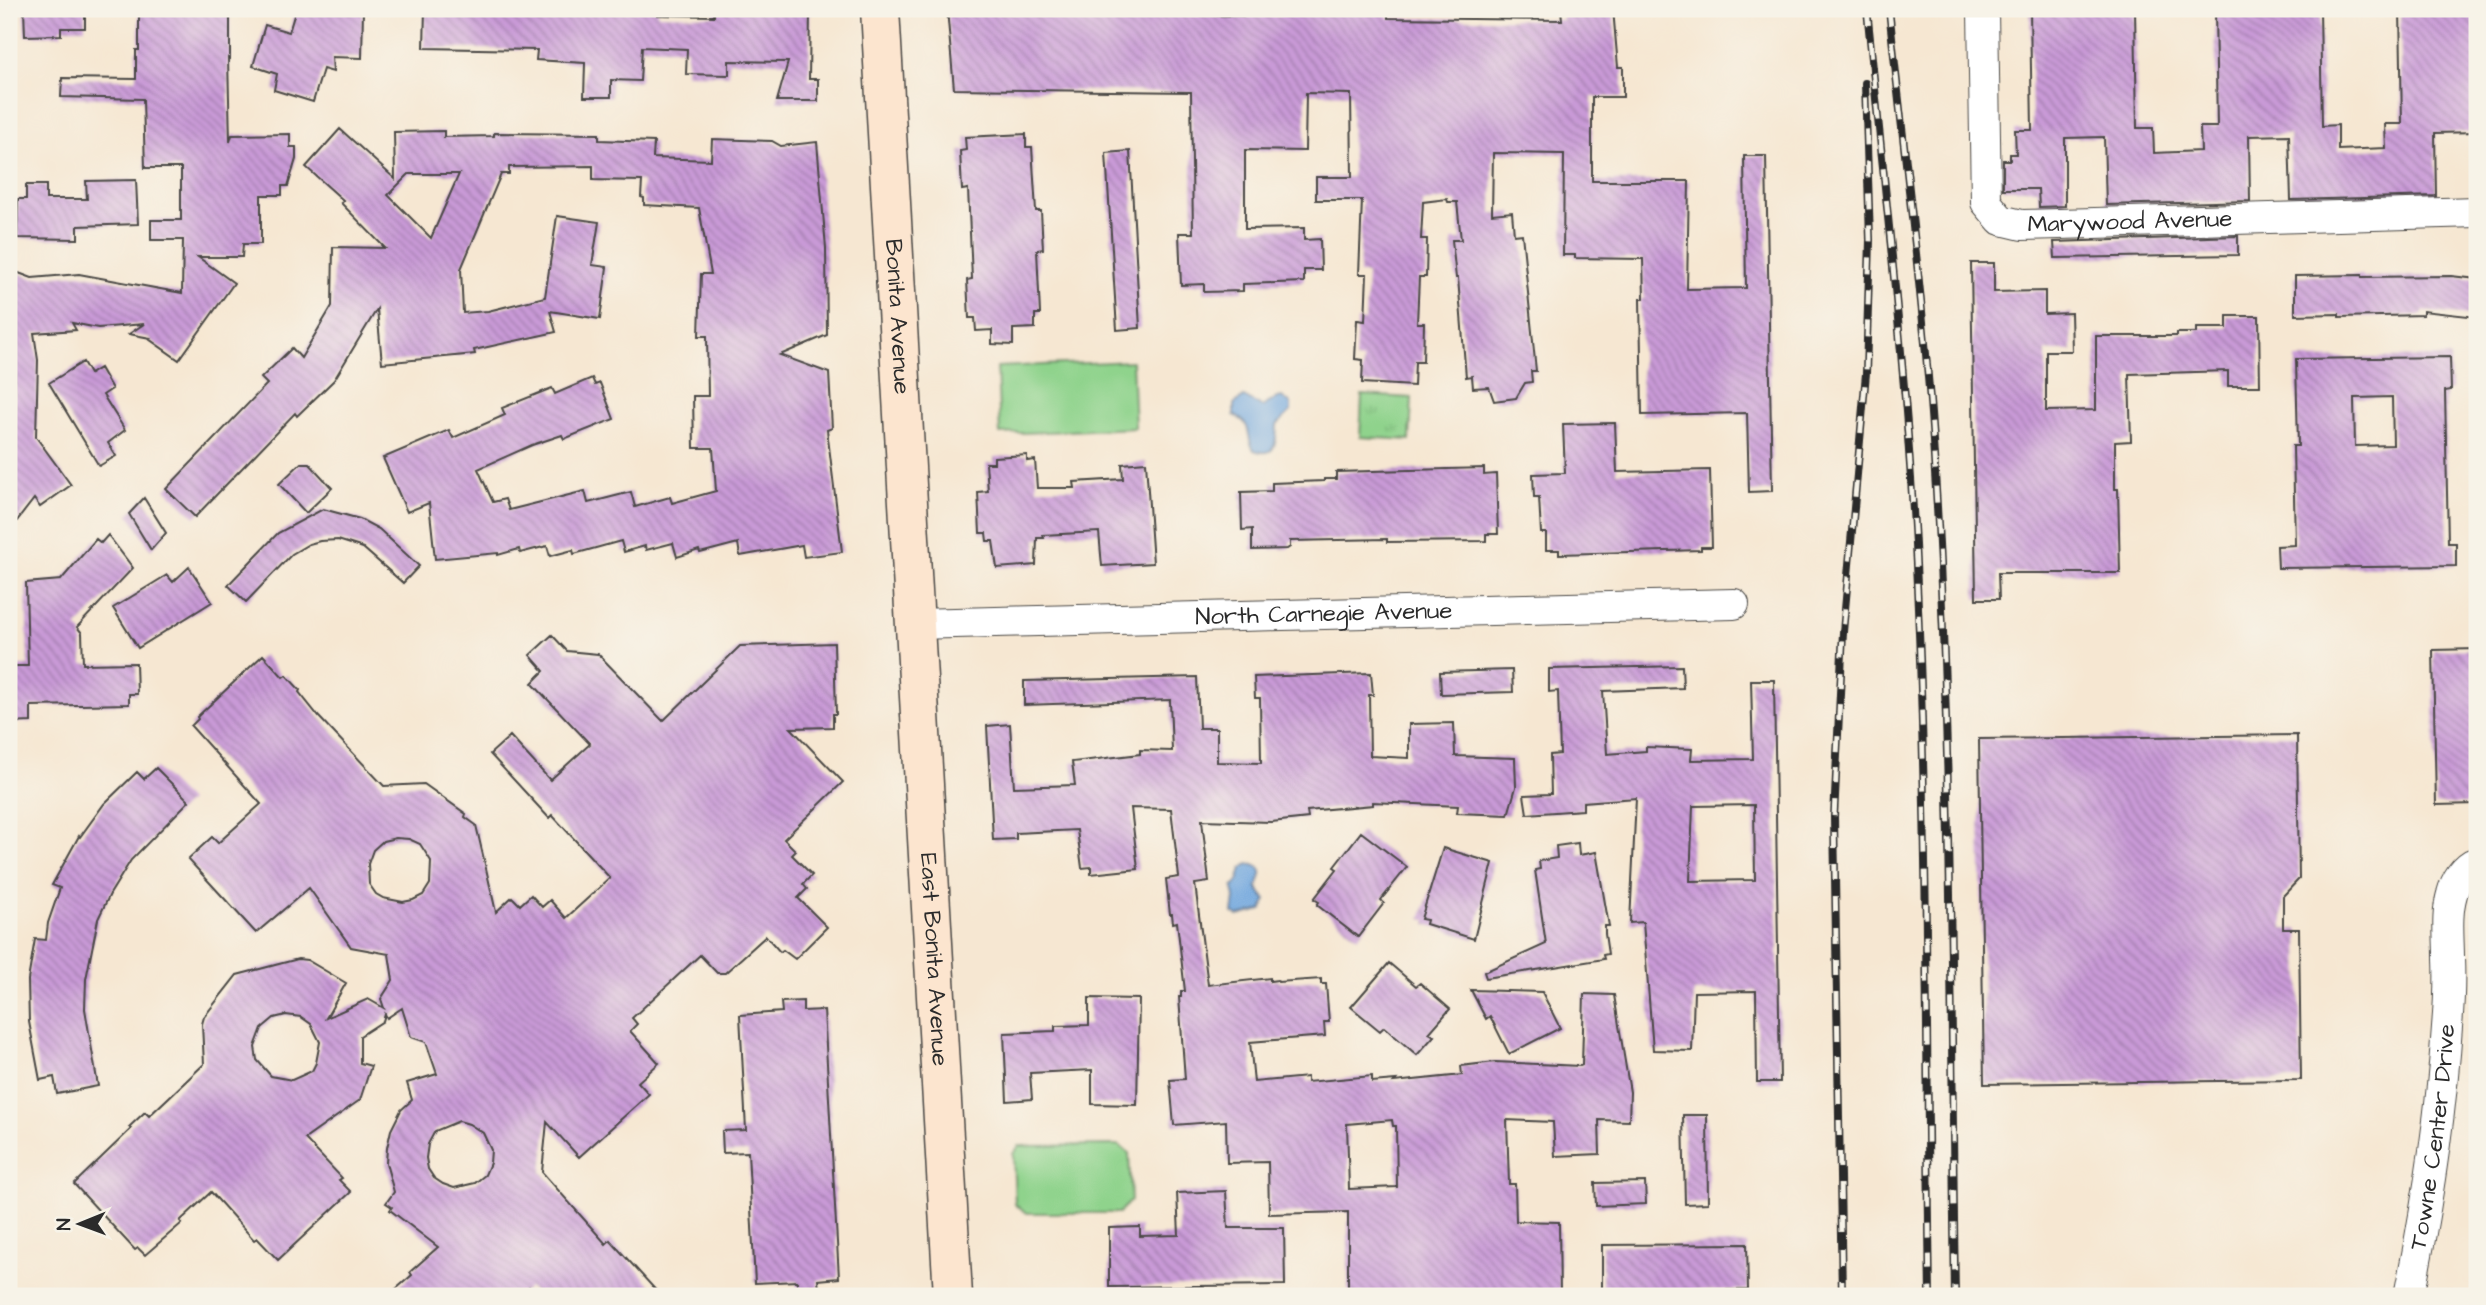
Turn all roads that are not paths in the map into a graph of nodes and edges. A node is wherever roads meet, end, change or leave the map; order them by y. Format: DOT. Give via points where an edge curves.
graph roads {
  1 [pos="880,9"];
  2 [pos="1983,9"];
  3 [pos="2477,212"];
  4 [pos="1734,604"];
  5 [pos="914,624"];
  6 [pos="2477,862"];
  7 [pos="953,1296"];
  8 [pos="2409,1296"];
  1 -- 5 [label="main road, Bonita Avenue"];
  2 -- 3 [label="street, Marywood Avenue" via="1986,202 2001,220 2022,225"];
  4 -- 5 [label="street, North Carnegie Avenue"];
  5 -- 7 [label="main road, East Bonita Avenue"];
  6 -- 8 [label="street, Towne Center Drive" via="2461,875 2448,918 2450,990 2445,1059 2434,1157"];
}
